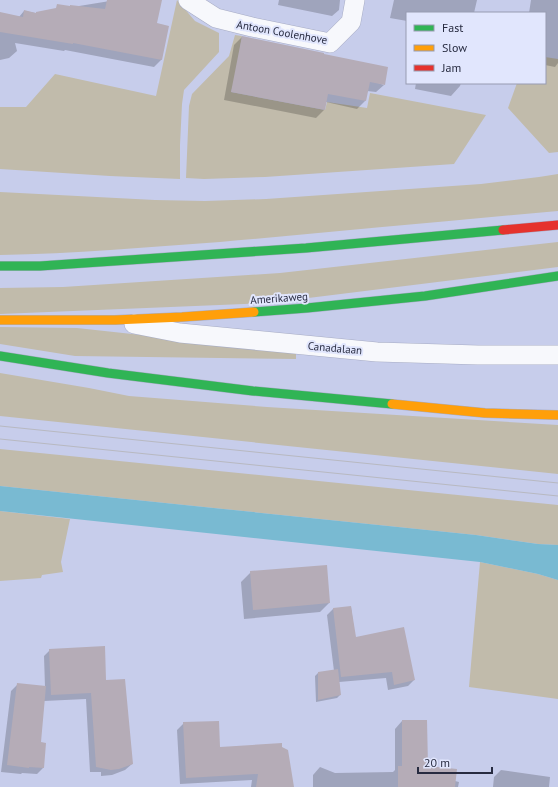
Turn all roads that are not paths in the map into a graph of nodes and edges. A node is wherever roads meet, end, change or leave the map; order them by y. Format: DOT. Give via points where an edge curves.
graph roads {
  1 [pos="188,0"];
  2 [pos="355,0"];
  3 [pos="558,225"];
  4 [pos="0,266"];
  5 [pos="558,276"];
  6 [pos="0,320"];
  7 [pos="115,320"];
  8 [pos="558,355"];
  9 [pos="0,356"];
  10 [pos="558,416"];
  1 -- 2 [label="street, Antoon Coolenhove" via="221,20 330,43 351,22"];
  3 -- 4 [label="main road" via="306,248 40,266"];
  5 -- 7 [label="main road, Amerikaweg" via="425,296 307,308"];
  6 -- 7 [label="main road, Amerikaweg"];
  7 -- 8 [label="street, Canadalaan" via="180,333 377,352"];
  9 -- 10 [label="main road" via="108,373 253,391 485,413"];
}
